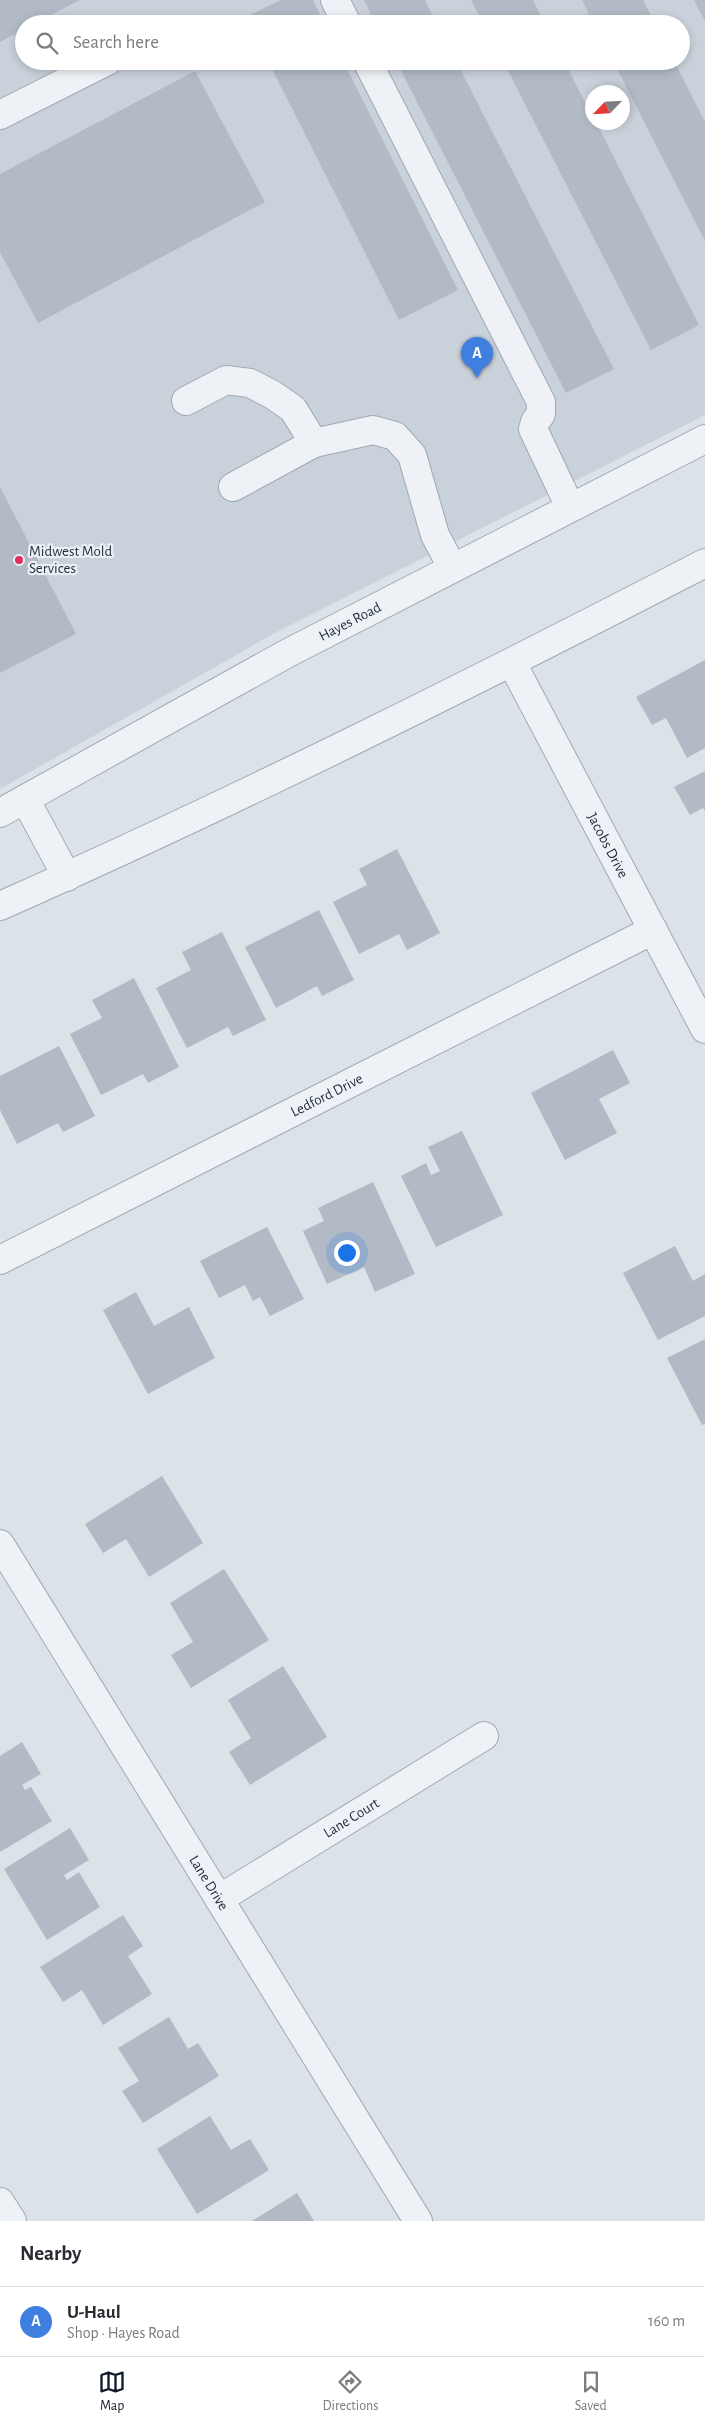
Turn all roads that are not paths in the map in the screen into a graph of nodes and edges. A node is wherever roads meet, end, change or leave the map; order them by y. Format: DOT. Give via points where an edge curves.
graph roads {
  1 [pos="335,0"];
  2 [pos="342,15"];
  3 [pos="89,70"];
  4 [pos="371,70"];
  5 [pos="0,115"];
  6 [pos="186,401"];
  7 [pos="705,439"];
  8 [pos="314,443"];
  9 [pos="233,488"];
  10 [pos="570,507"];
  11 [pos="705,564"];
  12 [pos="452,567"];
  13 [pos="512,663"];
  14 [pos="25,799"];
  15 [pos="0,813"];
  16 [pos="66,877"];
  17 [pos="0,906"];
  18 [pos="653,930"];
  19 [pos="705,1029"];
  20 [pos="0,1260"];
  21 [pos="0,1544"];
  22 [pos="484,1736"];
  23 [pos="219,1899"];
  24 [pos="0,2202"];
  25 [pos="12,2221"];
  26 [pos="418,2221"];
  1 -- 2 [label="street"];
  3 -- 5 [label="street"];
  4 -- 10 [label="street" via="541,402 541,414 533,430"];
  6 -- 8 [label="street" via="226,380 250,383 293,408"];
  7 -- 10 [label="street, Hayes Road"];
  8 -- 9 [label="street"];
  8 -- 12 [label="street" via="372,430 395,436 412,455 436,535"];
  10 -- 12 [label="street, Hayes Road"];
  11 -- 13 [label="street"];
  12 -- 14 [label="street, Hayes Road" via="288,652"];
  13 -- 16 [label="street"];
  13 -- 18 [label="street, Jacobs Drive"];
  14 -- 15 [label="street, Hayes Road"];
  14 -- 16 [label="street"];
  16 -- 17 [label="street"];
  18 -- 19 [label="street, Jacobs Drive"];
  18 -- 20 [label="street, Ledford Drive"];
  21 -- 23 [label="street, Lane Drive"];
  22 -- 23 [label="street, Lane Court"];
  23 -- 26 [label="street, Lane Drive"];
  24 -- 25 [label="street"];
}
